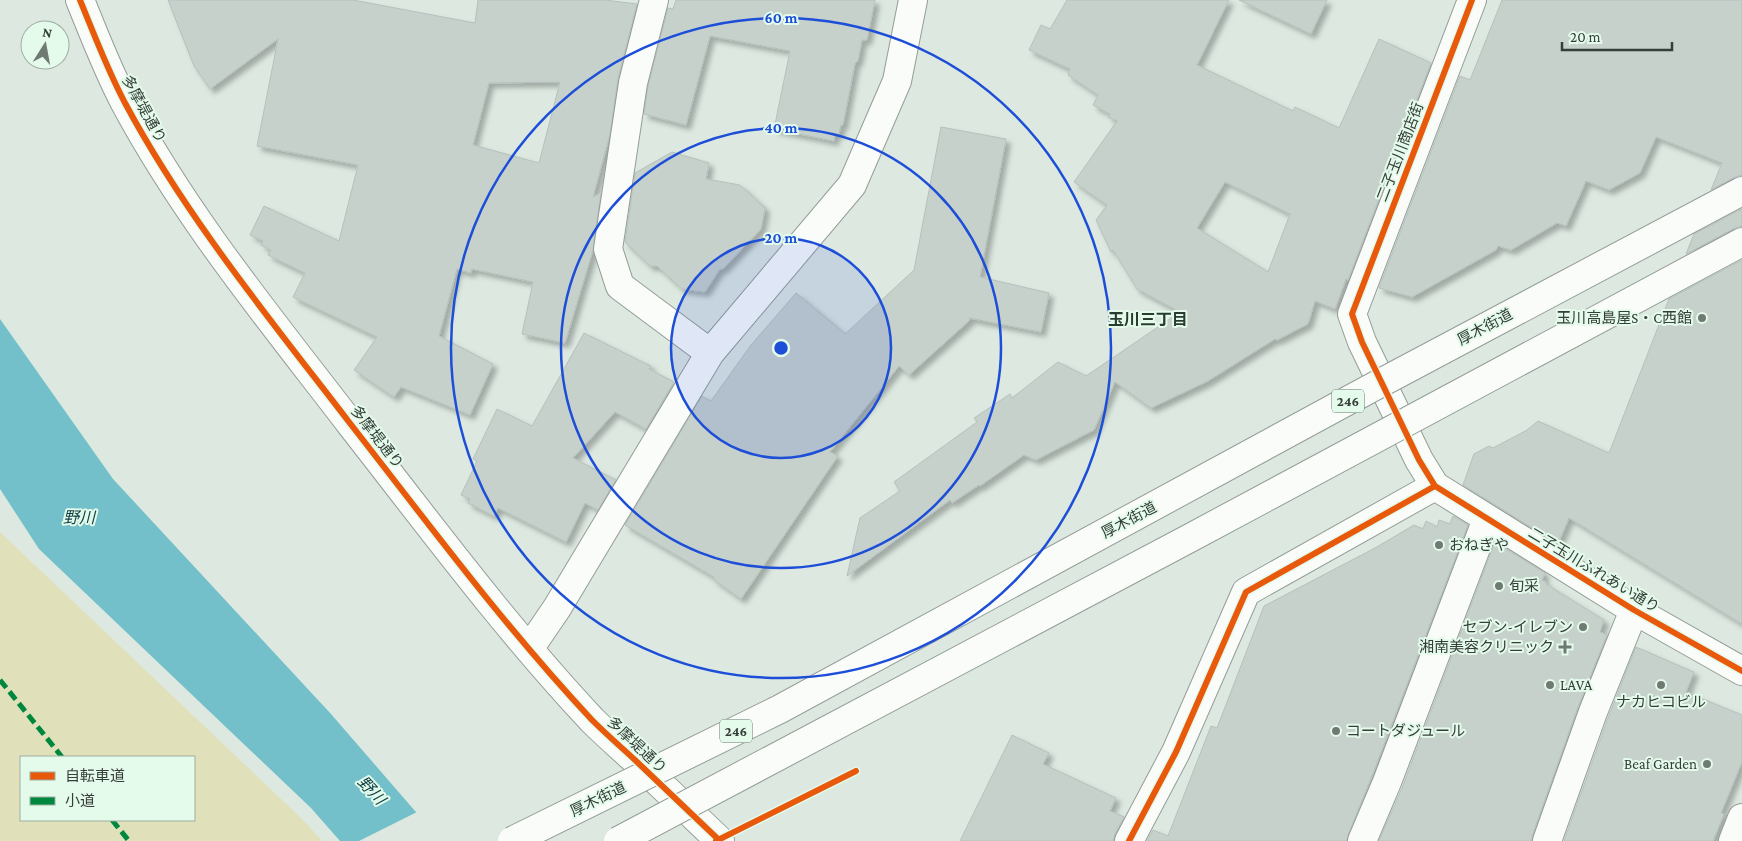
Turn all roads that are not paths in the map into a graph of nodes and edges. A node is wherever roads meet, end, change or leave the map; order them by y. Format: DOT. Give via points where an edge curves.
graph roads {
  1 [pos="80,0"];
  2 [pos="654,0"];
  3 [pos="913,0"];
  4 [pos="1472,0"];
  5 [pos="1742,191"];
  6 [pos="1742,242"];
  7 [pos="710,353"];
  8 [pos="1435,486"];
  9 [pos="1488,519"];
  10 [pos="1634,610"];
  11 [pos="529,648"];
  12 [pos="1742,671"];
  13 [pos="1742,818"];
  14 [pos="512,841"];
  15 [pos="618,841"];
  16 [pos="720,841"];
  17 [pos="1129,841"];
  18 [pos="1362,841"];
  19 [pos="1547,841"];
  20 [pos="1733,841"];
  1 -- 11 [label="main road, 多摩堤通り" via="125,103 212,241 479,590"];
  2 -- 7 [label="main road" via="633,82 608,249 620,286"];
  3 -- 7 [label="main road" via="897,81 852,185"];
  4 -- 8 [label="main road, 二子玉川商店街" via="1352,314 1362,342 1419,460"];
  5 -- 14 [label="main road, 厚木街道 / 246, bridge" via="780,709"];
  6 -- 15 [label="main road, bridge"];
  7 -- 11 [label="main road" via="557,608"];
  8 -- 9 [label="main road, 二子玉川ふれあい通り"];
  8 -- 17 [label="main road" via="1246,592 1176,752"];
  9 -- 10 [label="main road, 二子玉川ふれあい通り"];
  9 -- 18 [label="main road"];
  10 -- 12 [label="main road, 二子玉川ふれあい通り"];
  10 -- 19 [label="main road"];
  11 -- 16 [label="main road, 多摩堤通り" via="593,721"];
  13 -- 20 [label="main road"];
}
